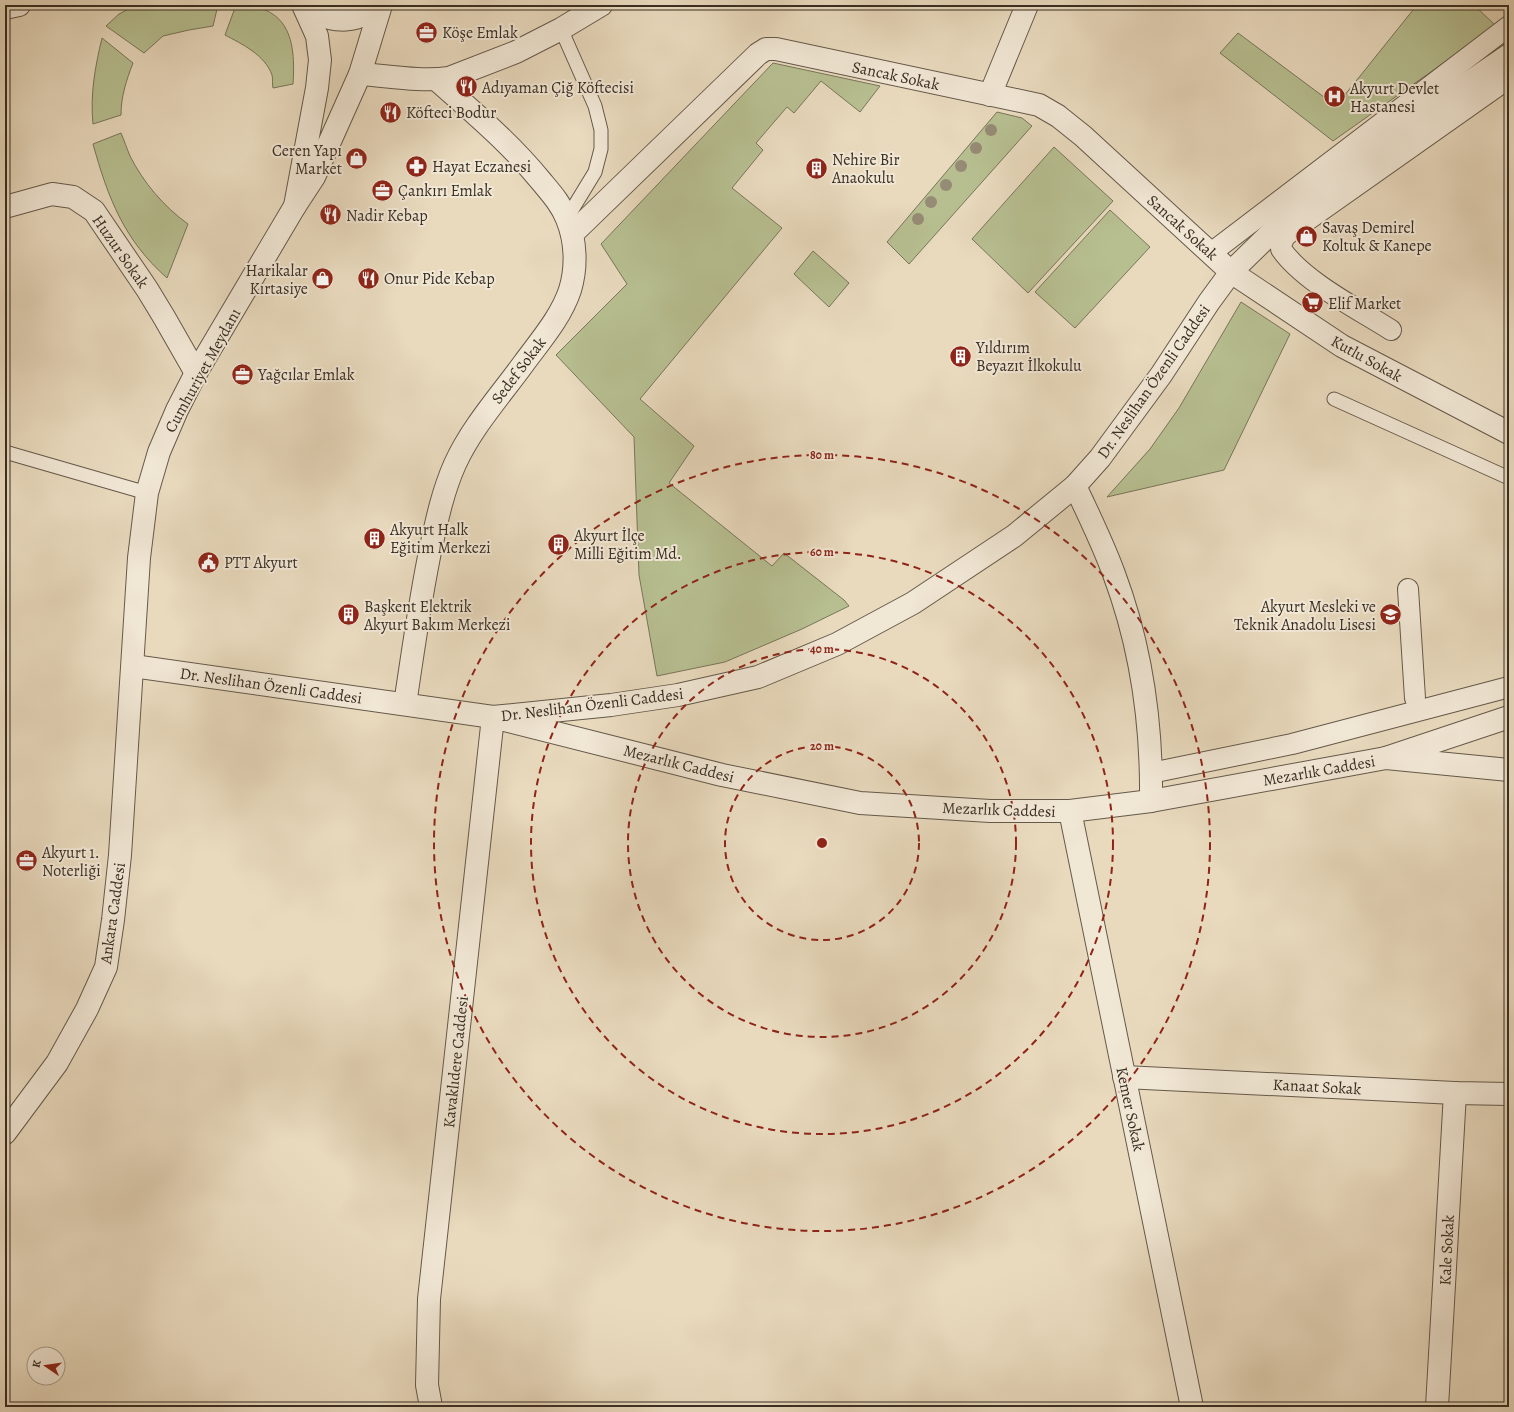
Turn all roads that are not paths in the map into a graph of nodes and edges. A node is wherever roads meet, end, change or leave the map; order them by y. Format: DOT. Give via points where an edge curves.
graph roads {
  1 [pos="19,5"];
  2 [pos="303,5"];
  3 [pos="306,5"];
  4 [pos="376,5"];
  5 [pos="381,5"];
  6 [pos="601,5"];
  7 [pos="1027,5"];
  8 [pos="5,8"];
  9 [pos="1509,26"];
  10 [pos="561,29"];
  11 [pos="1509,55"];
  12 [pos="360,74"];
  13 [pos="1509,78"];
  14 [pos="437,80"];
  15 [pos="990,95"];
  16 [pos="295,206"];
  17 [pos="5,207"];
  18 [pos="569,226"];
  19 [pos="1211,252"];
  20 [pos="1231,272"];
  21 [pos="1391,330"];
  22 [pos="196,373"];
  23 [pos="1334,399"];
  24 [pos="1509,433"];
  25 [pos="5,452"];
  26 [pos="1509,478"];
  27 [pos="1075,486"];
  28 [pos="147,493"];
  29 [pos="1408,589"];
  30 [pos="133,666"];
  31 [pos="1509,688"];
  32 [pos="1415,698"];
  33 [pos="405,704"];
  34 [pos="494,717"];
  35 [pos="1509,717"];
  36 [pos="1386,758"];
  37 [pos="1509,770"];
  38 [pos="1151,773"];
  39 [pos="1151,801"];
  40 [pos="1070,811"];
  41 [pos="1124,1077"];
  42 [pos="1455,1093"];
  43 [pos="1509,1094"];
  44 [pos="5,1133"];
  45 [pos="432,1407"];
  46 [pos="1192,1407"];
  47 [pos="1437,1407"];
  1 -- 8 [label="street"];
  2 -- 16 [label="street, Cumhuriyet Meydanı" via="316,36 320,60"];
  3 -- 4 [label="street" via="327,18 344,20 361,16"];
  5 -- 12 [label="street, Cumhuriyet Meydanı"];
  6 -- 10 [label="street"];
  7 -- 15 [label="street"];
  9 -- 19 [label="street"];
  10 -- 14 [label="street" via="488,64"];
  10 -- 18 [label="lane" via="595,106 601,130 601,149 595,172"];
  11 -- 20 [label="street, Dr. Neslihan Özenli Caddesi" via="1422,115 1321,191 1276,228"];
  12 -- 14 [label="street"];
  12 -- 16 [label="street, Cumhuriyet Meydanı" via="314,177"];
  13 -- 21 [label="street" via="1285,236 1281,249 1297,267 1324,288"];
  14 -- 18 [label="street, Sedef Sokak" via="512,148 559,202"];
  15 -- 18 [label="street, Sancak Sokak" via="776,49 766,49"];
  15 -- 19 [label="street, Sancak Sokak" via="1039,105 1058,116"];
  16 -- 22 [label="street, Cumhuriyet Meydanı"];
  17 -- 22 [label="street, Huzur Sokak" via="52,194 73,197 94,211 144,284"];
  18 -- 33 [label="street, Sedef Sokak" via="575,265 570,289 560,313 479,422 450,478 439,511 426,573"];
  19 -- 20 [label="street, Sancak Sokak"];
  20 -- 24 [label="street, Kutlu Sokak" via="1342,346"];
  20 -- 27 [label="street, Dr. Neslihan Özenli Caddesi" via="1161,376 1100,458"];
  22 -- 28 [label="street, Cumhuriyet Meydanı" via="159,452"];
  23 -- 26 [label="lane"];
  25 -- 28 [label="lane"];
  27 -- 34 [label="street, Dr. Neslihan Özenli Caddesi" via="1014,536 913,603 836,644 758,677 678,695"];
  27 -- 38 [label="street" via="1115,576 1129,623 1146,711"];
  28 -- 30 [label="street, Cumhuriyet Meydanı" via="139,558"];
  29 -- 32 [label="street"];
  30 -- 33 [label="street, Dr. Neslihan Özenli Caddesi"];
  30 -- 44 [label="street, Ankara Caddesi" via="120,855 106,967 87,1010 57,1063"];
  31 -- 38 [label="street" via="1292,744"];
  33 -- 34 [label="street, Dr. Neslihan Özenli Caddesi"];
  34 -- 40 [label="street, Mezarlık Caddesi" via="722,775 860,802 990,810"];
  34 -- 45 [label="street, Kavaklıdere Caddesi" via="429,1299 427,1385"];
  35 -- 36 [label="street"];
  36 -- 37 [label="street, Mezarlık Caddesi"];
  36 -- 39 [label="street, Mezarlık Caddesi"];
  38 -- 39 [label="street"];
  39 -- 40 [label="street, Mezarlık Caddesi"];
  40 -- 41 [label="street, Kemer Sokak"];
  41 -- 42 [label="street, Kanaat Sokak"];
  41 -- 46 [label="street, Kemer Sokak"];
  42 -- 43 [label="street, Kanaat Sokak"];
  42 -- 47 [label="street, Kale Sokak"];
}
